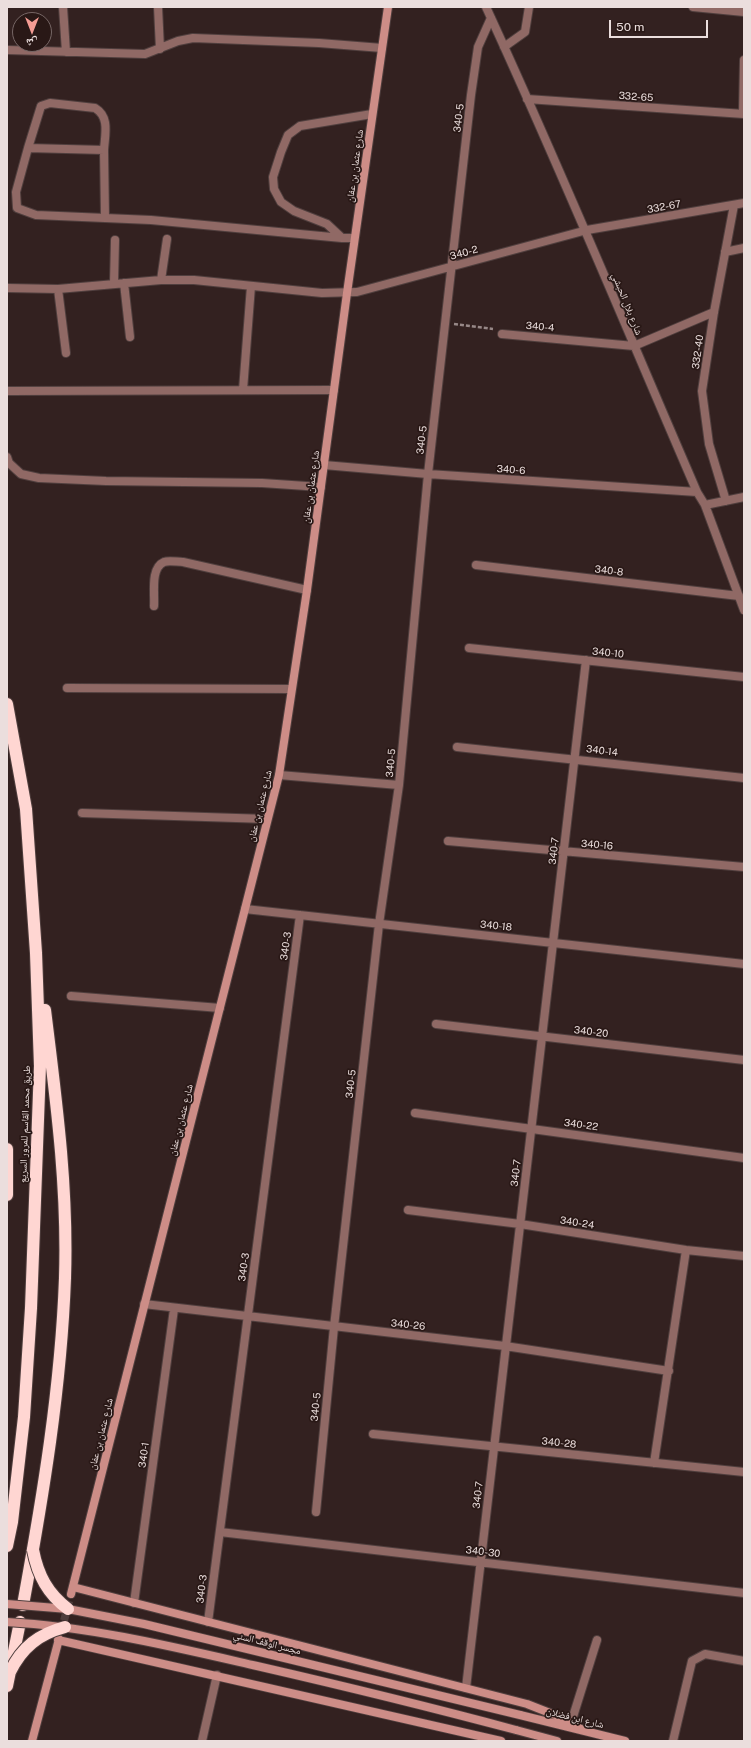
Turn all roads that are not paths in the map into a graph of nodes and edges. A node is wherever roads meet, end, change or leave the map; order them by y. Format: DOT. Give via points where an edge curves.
graph roads {
  1 [pos="63,7"];
  2 [pos="158,7"];
  3 [pos="388,7"];
  4 [pos="486,7"];
  5 [pos="529,7"];
  6 [pos="694,7"];
  7 [pos="744,12"];
  8 [pos="491,18"];
  9 [pos="504,46"];
  10 [pos="160,48"];
  11 [pos="382,48"];
  12 [pos="7,50"];
  13 [pos="66,52"];
  14 [pos="744,60"];
  15 [pos="527,99"];
  16 [pos="372,114"];
  17 [pos="744,114"];
  18 [pos="28,148"];
  19 [pos="104,150"];
  20 [pos="744,203"];
  21 [pos="734,205"];
  22 [pos="105,218"];
  23 [pos="587,230"];
  24 [pos="342,238"];
  25 [pos="354,238"];
  26 [pos="167,239"];
  27 [pos="115,240"];
  28 [pos="744,248"];
  29 [pos="725,252"];
  30 [pos="452,267"];
  31 [pos="160,280"];
  32 [pos="124,283"];
  33 [pos="114,284"];
  34 [pos="251,286"];
  35 [pos="7,288"];
  36 [pos="58,289"];
  37 [pos="346,293"];
  38 [pos="714,312"];
  39 [pos="502,334"];
  40 [pos="130,337"];
  41 [pos="634,346"];
  42 [pos="66,353"];
  43 [pos="243,390"];
  44 [pos="334,390"];
  45 [pos="7,392"];
  46 [pos="7,457"];
  47 [pos="324,465"];
  48 [pos="428,474"];
  49 [pos="321,487"];
  50 [pos="697,492"];
  51 [pos="744,497"];
  52 [pos="726,501"];
  53 [pos="705,505"];
  54 [pos="476,565"];
  55 [pos="307,590"];
  56 [pos="739,596"];
  57 [pos="154,606"];
  58 [pos="744,610"];
  59 [pos="469,648"];
  60 [pos="586,660"];
  61 [pos="744,677"];
  62 [pos="67,688"];
  63 [pos="291,689"];
  64 [pos="7,704"];
  65 [pos="457,747"];
  66 [pos="575,758"];
  67 [pos="279,775"];
  68 [pos="744,778"];
  69 [pos="399,785"];
  70 [pos="82,813"];
  71 [pos="267,819"];
  72 [pos="448,841"];
  73 [pos="564,852"];
  74 [pos="744,867"];
  75 [pos="245,909"];
  76 [pos="300,915"];
  77 [pos="379,924"];
  78 [pos="553,943"];
  79 [pos="36,953"];
  80 [pos="744,964"];
  81 [pos="71,996"];
  82 [pos="220,1008"];
  83 [pos="436,1024"];
  84 [pos="542,1037"];
  85 [pos="744,1060"];
  86 [pos="414,1113"];
  87 [pos="531,1128"];
  88 [pos="7,1150"];
  89 [pos="744,1158"];
  90 [pos="7,1195"];
  91 [pos="408,1210"];
  92 [pos="520,1224"];
  93 [pos="686,1250"];
  94 [pos="744,1256"];
  95 [pos="144,1304"];
  96 [pos="174,1309"];
  97 [pos="247,1317"];
  98 [pos="334,1327"];
  99 [pos="505,1346"];
  100 [pos="668,1371"];
  101 [pos="373,1434"];
  102 [pos="494,1446"];
  103 [pos="654,1463"];
  104 [pos="744,1472"];
  105 [pos="316,1512"];
  106 [pos="220,1532"];
  107 [pos="7,1546"];
  108 [pos="33,1550"];
  109 [pos="480,1562"];
  110 [pos="744,1593"];
  111 [pos="134,1603"];
  112 [pos="7,1604"];
  113 [pos="23,1605"];
  114 [pos="68,1610"];
  115 [pos="7,1622"];
  116 [pos="20,1622"];
  117 [pos="208,1622"];
  118 [pos="65,1627"];
  119 [pos="597,1640"];
  120 [pos="744,1661"];
  121 [pos="10,1672"];
  122 [pos="218,1675"];
  123 [pos="7,1686"];
  124 [pos="466,1688"];
  125 [pos="520,1715"];
  126 [pos="571,1723"];
  127 [pos="583,1730"];
  128 [pos="32,1741"];
  129 [pos="202,1741"];
  130 [pos="501,1741"];
  131 [pos="557,1741"];
  132 [pos="625,1741"];
  133 [pos="673,1741"];
  1 -- 13 [label="street"];
  2 -- 10 [label="street"];
  3 -- 11 [label="street, شارع عثمان بن عفان"];
  4 -- 8 [label="street, شارع بلال الحبشي"];
  5 -- 9 [label="street" via="525,32"];
  6 -- 7 [label="street"];
  8 -- 9 [label="street, شارع بلال الحبشي"];
  8 -- 30 [label="street, 340-5" via="478,47"];
  9 -- 15 [label="street, شارع بلال الحبشي"];
  10 -- 11 [label="street" via="193,38"];
  10 -- 13 [label="street" via="145,54 130,55"];
  11 -- 16 [label="street, شارع عثمان بن عفان"];
  12 -- 13 [label="street"];
  14 -- 17 [label="street"];
  15 -- 17 [label="street, 332-65"];
  15 -- 23 [label="street, شارع بلال الحبشي"];
  16 -- 24 [label="street" via="300,126 288,135 273,177 274,189 280,202 294,211 327,224"];
  16 -- 25 [label="street, شارع عثمان بن عفان"];
  18 -- 19 [label="street"];
  18 -- 19 [label="street" via="41,106 50,103 96,108 101,112 105,118"];
  18 -- 22 [label="street" via="16,192 17,208 36,215"];
  19 -- 22 [label="street"];
  20 -- 21 [label="street, 332-67"];
  21 -- 23 [label="street, 332-67"];
  21 -- 29 [label="street, 332-40"];
  22 -- 24 [label="street"];
  23 -- 30 [label="street, 340-2"];
  23 -- 41 [label="street, شارع بلال الحبشي"];
  24 -- 25 [label="street"];
  25 -- 37 [label="street, شارع عثمان بن عفان"];
  26 -- 31 [label="street"];
  27 -- 33 [label="street"];
  28 -- 29 [label="street"];
  29 -- 38 [label="street, 332-40"];
  30 -- 37 [label="street, 340-2"];
  30 -- 48 [label="street, 340-5"];
  31 -- 32 [label="street, 340-2"];
  31 -- 34 [label="street, 340-2" via="194,280"];
  32 -- 33 [label="street, 340-2"];
  32 -- 40 [label="street"];
  33 -- 36 [label="street, 340-2"];
  34 -- 37 [label="street, 340-2"];
  34 -- 43 [label="street"];
  35 -- 36 [label="street, 340-2"];
  36 -- 42 [label="street"];
  37 -- 44 [label="street, شارع عثمان بن عفان"];
  38 -- 41 [label="street"];
  38 -- 52 [label="street, 332-40" via="702,391 709,444"];
  39 -- 41 [label="street, 340-4"];
  41 -- 50 [label="street, شارع بلال الحبشي"];
  43 -- 44 [label="street"];
  43 -- 45 [label="street"];
  44 -- 47 [label="street, شارع عثمان بن عفان"];
  46 -- 49 [label="street" via="9,463 21,474 39,478 262,483"];
  47 -- 48 [label="street, 340-6"];
  47 -- 49 [label="street, شارع عثمان بن عفان"];
  48 -- 50 [label="street, 340-6"];
  48 -- 69 [label="street, 340-5"];
  49 -- 55 [label="street, شارع عثمان بن عفان"];
  50 -- 53 [label="street, شارع بلال الحبشي"];
  51 -- 52 [label="street"];
  52 -- 53 [label="street"];
  53 -- 56 [label="street, شارع بلال الحبشي"];
  54 -- 56 [label="street, 340-8"];
  55 -- 57 [label="street" via="183,562 165,561 155,572"];
  55 -- 63 [label="street, شارع عثمان بن عفان"];
  56 -- 58 [label="street, شارع بلال الحبشي"];
  59 -- 60 [label="street, 340-10"];
  60 -- 61 [label="street, 340-10"];
  60 -- 66 [label="street, 340-7"];
  62 -- 63 [label="street"];
  63 -- 67 [label="street, شارع عثمان بن عفان"];
  64 -- 79 [label="highway, طريق محمد القاسم للمرور السريع" via="26,809"];
  65 -- 66 [label="street, 340-14"];
  66 -- 68 [label="street, 340-14"];
  66 -- 73 [label="street, 340-7"];
  67 -- 69 [label="street"];
  67 -- 71 [label="street, شارع عثمان بن عفان"];
  69 -- 77 [label="street, 340-5"];
  70 -- 71 [label="street"];
  71 -- 75 [label="street, شارع عثمان بن عفان"];
  72 -- 73 [label="street, 340-16"];
  73 -- 74 [label="street, 340-16"];
  73 -- 78 [label="street, 340-7"];
  75 -- 76 [label="street, 340-18"];
  75 -- 82 [label="street, شارع عثمان بن عفان"];
  76 -- 77 [label="street, 340-18"];
  76 -- 97 [label="street, 340-3"];
  77 -- 78 [label="street, 340-18"];
  77 -- 98 [label="street, 340-5"];
  78 -- 80 [label="street, 340-18"];
  78 -- 84 [label="street, 340-7"];
  79 -- 107 [label="highway, طريق محمد القاسم للمرور السريع" via="40,1066 31,1308 24,1417"];
  79 -- 108 [label="highway" via="61,1134 65,1278 52,1435"];
  81 -- 82 [label="street"];
  82 -- 95 [label="street, شارع عثمان بن عفان"];
  83 -- 84 [label="street, 340-20"];
  84 -- 85 [label="street, 340-20"];
  84 -- 87 [label="street, 340-7"];
  86 -- 87 [label="street, 340-22"];
  87 -- 89 [label="street, 340-22"];
  87 -- 92 [label="street, 340-7"];
  88 -- 90 [label="highway, طريق محمد القاسم للمرور السريع"];
  91 -- 92 [label="street, 340-24"];
  92 -- 93 [label="street, 340-24"];
  92 -- 99 [label="street, 340-7"];
  93 -- 94 [label="street, 340-24"];
  93 -- 100 [label="street"];
  95 -- 96 [label="street, 340-26"];
  95 -- 111 [label="street, شارع عثمان بن عفان" via="72,1591"];
  96 -- 97 [label="street, 340-26"];
  96 -- 111 [label="street, 340-1"];
  97 -- 98 [label="street, 340-26"];
  97 -- 106 [label="street, 340-3"];
  98 -- 99 [label="street, 340-26"];
  98 -- 105 [label="street, 340-5"];
  99 -- 100 [label="street, 340-26"];
  99 -- 102 [label="street, 340-7"];
  100 -- 103 [label="street"];
  101 -- 102 [label="street, 340-28"];
  102 -- 103 [label="street, 340-28"];
  102 -- 109 [label="street, 340-7"];
  103 -- 104 [label="street, 340-28"];
  106 -- 109 [label="street, 340-30"];
  106 -- 117 [label="street, 340-3"];
  108 -- 113 [label="highway, bridge"];
  108 -- 114 [label="highway, bridge" via="44,1584"];
  109 -- 110 [label="street, 340-30"];
  109 -- 124 [label="street, 340-7"];
  111 -- 117 [label="street"];
  112 -- 113 [label="street, مجسر الوقف السني, bridge"];
  113 -- 114 [label="street, مجسر الوقف السني, bridge"];
  113 -- 116 [label="street"];
  114 -- 125 [label="street, مجسر الوقف السني, bridge" via="144,1624"];
  115 -- 116 [label="street, bridge"];
  116 -- 118 [label="street, bridge"];
  116 -- 121 [label="highway, bridge"];
  117 -- 124 [label="street"];
  118 -- 121 [label="highway, bridge" via="50,1631 26,1647"];
  118 -- 131 [label="street, bridge" via="142,1639 396,1698"];
  119 -- 126 [label="street"];
  120 -- 133 [label="street" via="705,1654 692,1661"];
  121 -- 123 [label="highway"];
  122 -- 128 [label="street" via="59,1640"];
  122 -- 129 [label="street"];
  122 -- 130 [label="street"];
  124 -- 126 [label="street" via="527,1704"];
  125 -- 127 [label="street, شارع ابن فضلان"];
  126 -- 127 [label="street"];
  127 -- 132 [label="street, شارع ابن فضلان"];
}
